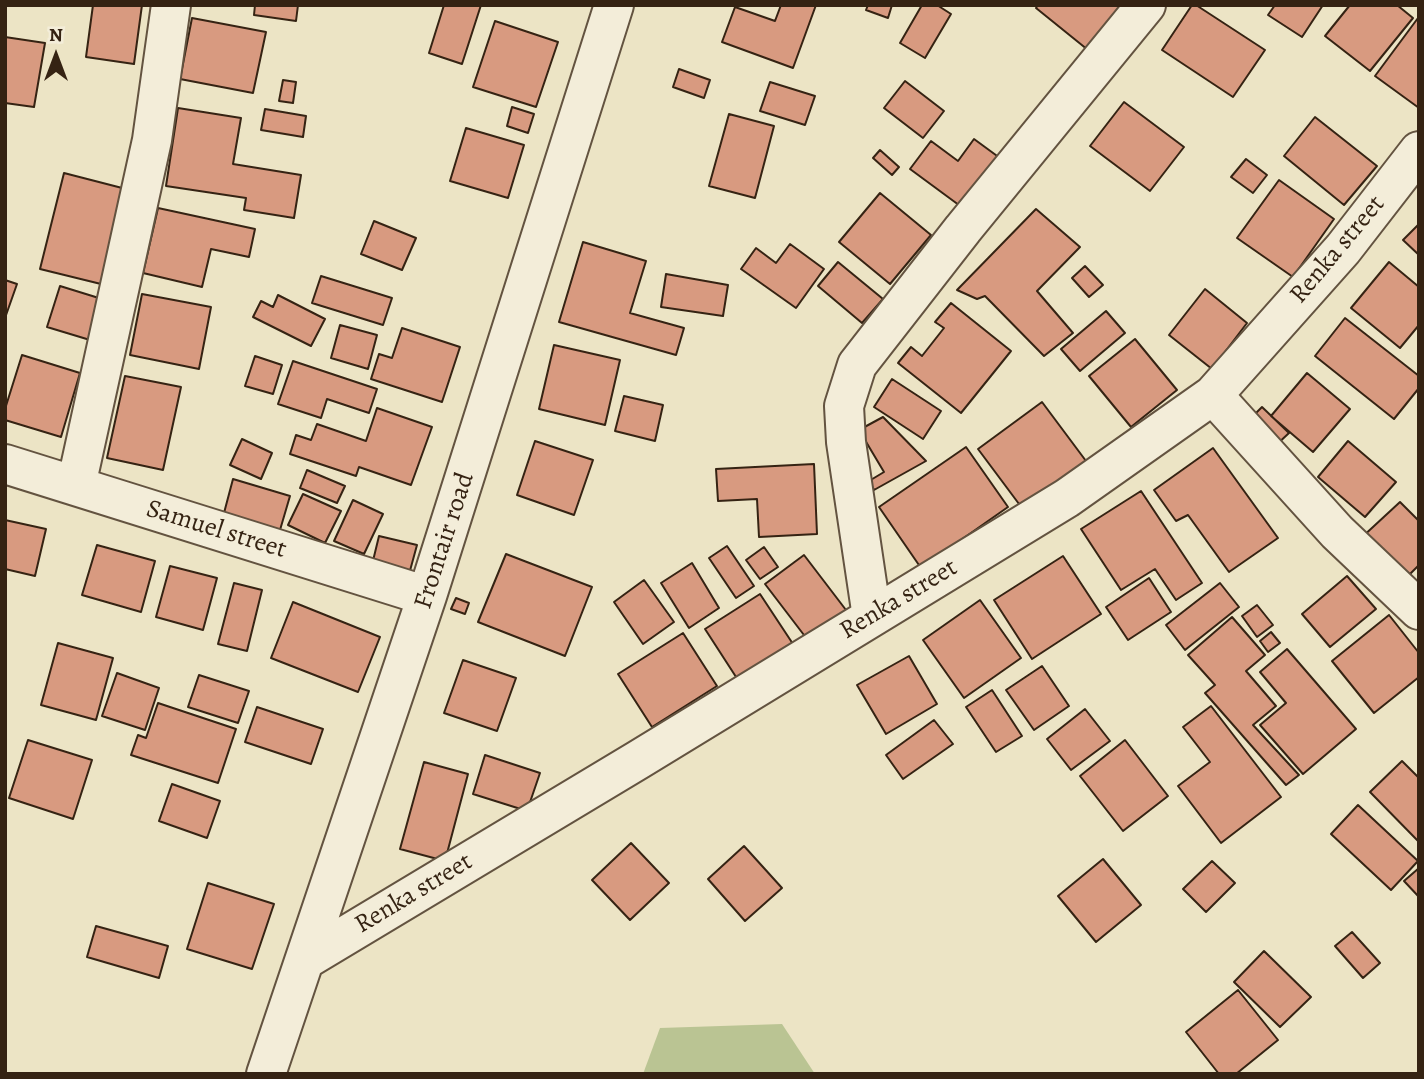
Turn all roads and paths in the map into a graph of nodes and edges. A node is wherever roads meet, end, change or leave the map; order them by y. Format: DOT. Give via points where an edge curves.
graph roads {
  1 [pos="171,5"];
  2 [pos="614,5"];
  3 [pos="1146,5"];
  4 [pos="1419,151"];
  5 [pos="1213,395"];
  6 [pos="5,464"];
  7 [pos="76,486"];
  8 [pos="427,596"];
  9 [pos="1419,610"];
  10 [pos="872,617"];
  11 [pos="305,960"];
  12 [pos="266,1074"];
  1 -- 7 [label="street" via="152,140"];
  2 -- 8 [label="street, Frontair road"];
  3 -- 10 [label="street" via="857,365 844,406 846,442"];
  4 -- 5 [label="street, Renka street" via="1343,249"];
  5 -- 9 [label="street" via="1337,532"];
  5 -- 10 [label="street, Renka street" via="1068,498"];
  6 -- 7 [label="street, Samuel street"];
  7 -- 8 [label="street, Samuel street"];
  8 -- 11 [label="street, Frontair road"];
  10 -- 11 [label="street, Renka street"];
  11 -- 12 [label="street, Frontair road"];
}
